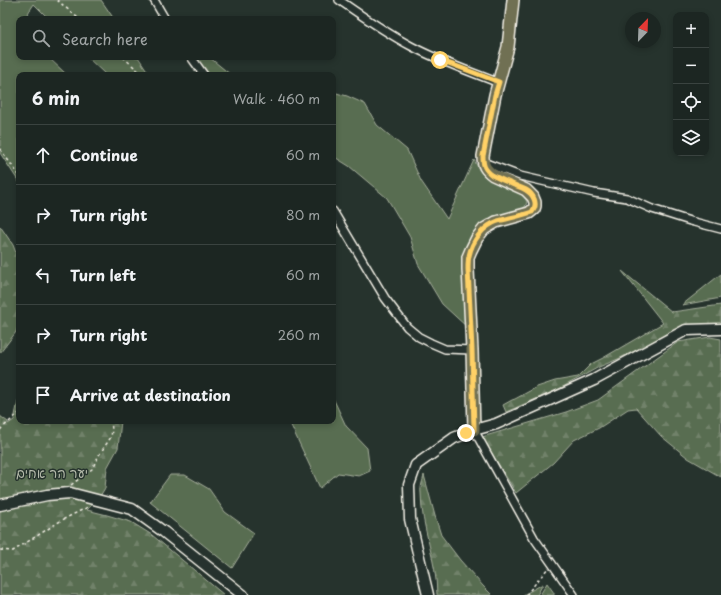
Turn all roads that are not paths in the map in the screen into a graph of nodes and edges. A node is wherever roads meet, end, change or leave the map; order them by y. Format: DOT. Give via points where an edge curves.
graph roads {
  1 [pos="154,0"];
  2 [pos="339,0"];
  3 [pos="513,0"];
  4 [pos="164,16"];
  5 [pos="193,60"];
  6 [pos="202,72"];
  7 [pos="499,82"];
  8 [pos="483,162"];
  9 [pos="336,216"];
  10 [pos="721,229"];
  11 [pos="721,329"];
  12 [pos="472,350"];
  13 [pos="474,430"];
  14 [pos="0,505"];
  15 [pos="243,595"];
  16 [pos="428,595"];
  17 [pos="574,595"];
  1 -- 4 [label="street"];
  2 -- 7 [label="street" via="411,46"];
  3 -- 7 [label="main road" via="508,47"];
  5 -- 6 [label="street"];
  7 -- 8 [label="main road"];
  8 -- 10 [label="street" via="520,176 627,198 690,222"];
  8 -- 12 [label="main road" via="484,167 492,175 526,190 533,197 535,206 528,213 496,222 484,229 470,250 468,269"];
  9 -- 12 [label="street" via="385,298 407,327 431,344 445,349"];
  11 -- 13 [label="main road" via="686,330 594,380 496,424"];
  12 -- 13 [label="main road"];
  13 -- 16 [label="main road" via="454,438 416,465 409,485 410,519"];
  13 -- 17 [label="street" via="534,538"];
  14 -- 15 [label="main road" via="70,493 132,509"];
}
